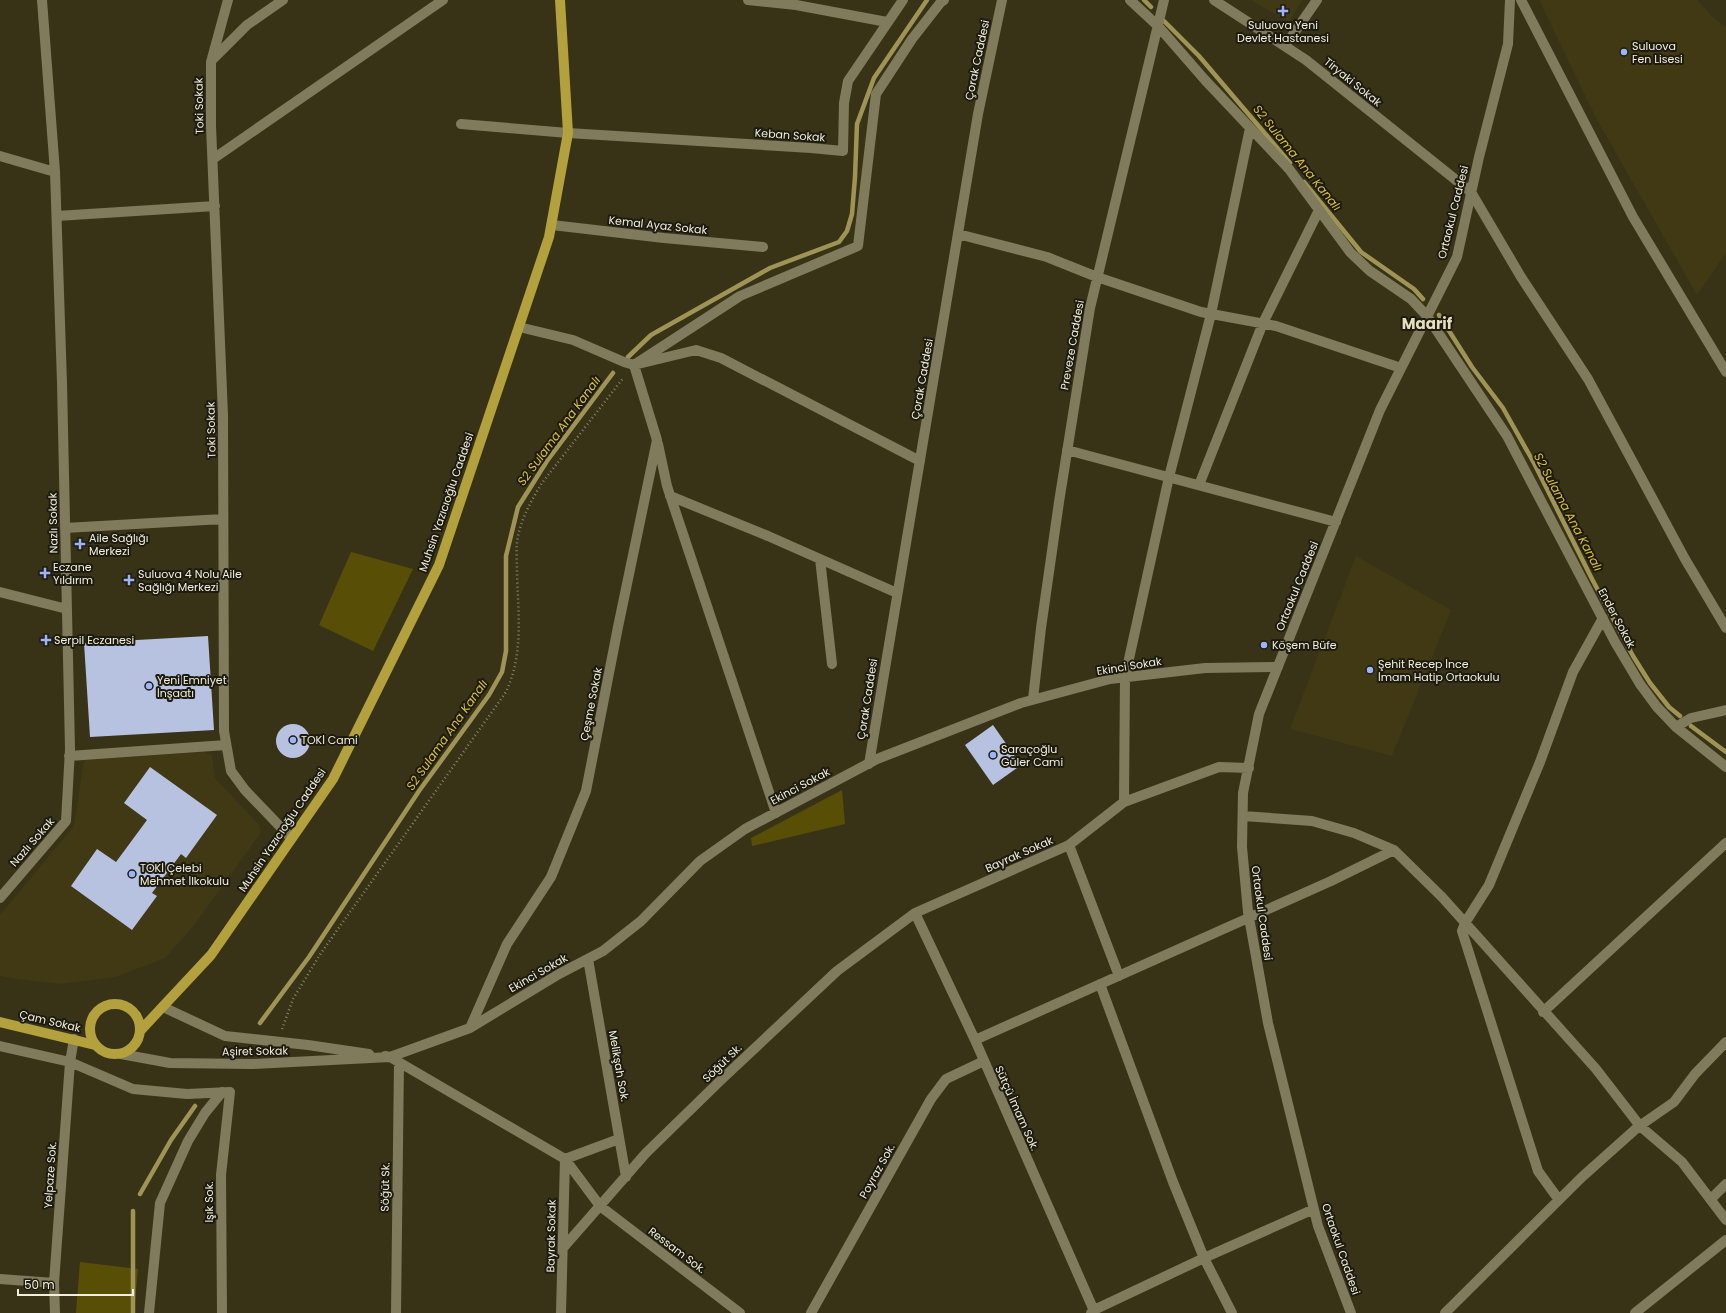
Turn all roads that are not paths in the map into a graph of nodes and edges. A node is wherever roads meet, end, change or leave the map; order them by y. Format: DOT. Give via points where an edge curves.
graph roads {
  1 [pos="42,0"];
  2 [pos="228,0"];
  3 [pos="283,0"];
  4 [pos="443,0"];
  5 [pos="560,0"];
  6 [pos="748,0"];
  7 [pos="903,0"];
  8 [pos="944,0"];
  9 [pos="1002,0"];
  10 [pos="1130,0"];
  11 [pos="1164,0"];
  12 [pos="1214,0"];
  13 [pos="1317,0"];
  14 [pos="1510,0"];
  15 [pos="1521,0"];
  16 [pos="887,22"];
  17 [pos="1158,26"];
  18 [pos="1285,46"];
  19 [pos="211,62"];
  20 [pos="462,124"];
  21 [pos="1250,128"];
  22 [pos="568,133"];
  23 [pos="0,156"];
  24 [pos="213,160"];
  25 [pos="55,172"];
  26 [pos="1471,192"];
  27 [pos="214,206"];
  28 [pos="1319,210"];
  29 [pos="57,216"];
  30 [pos="552,225"];
  31 [pos="958,234"];
  32 [pos="762,247"];
  33 [pos="1097,277"];
  34 [pos="1211,314"];
  35 [pos="1427,316"];
  36 [pos="1263,323"];
  37 [pos="519,327"];
  38 [pos="634,365"];
  39 [pos="1401,368"];
  40 [pos="1726,372"];
  41 [pos="657,440"];
  42 [pos="1067,450"];
  43 [pos="920,461"];
  44 [pos="1168,477"];
  45 [pos="1199,485"];
  46 [pos="670,496"];
  47 [pos="224,519"];
  48 [pos="1336,522"];
  49 [pos="65,528"];
  50 [pos="820,559"];
  51 [pos="0,592"];
  52 [pos="897,593"];
  53 [pos="67,609"];
  54 [pos="1603,618"];
  55 [pos="1726,628"];
  56 [pos="832,664"];
  57 [pos="1278,667"];
  58 [pos="1125,677"];
  59 [pos="1033,699"];
  60 [pos="1726,710"];
  61 [pos="1676,728"];
  62 [pos="226,745"];
  63 [pos="69,756"];
  64 [pos="869,764"];
  65 [pos="1726,767"];
  66 [pos="1248,768"];
  67 [pos="1124,802"];
  68 [pos="776,813"];
  69 [pos="1243,816"];
  70 [pos="291,838"];
  71 [pos="1726,843"];
  72 [pos="1070,845"];
  73 [pos="1394,850"];
  74 [pos="0,898"];
  75 [pos="915,913"];
  76 [pos="1249,918"];
  77 [pos="1465,923"];
  78 [pos="588,959"];
  79 [pos="1119,976"];
  80 [pos="1100,984"];
  81 [pos="163,1006"];
  82 [pos="1543,1012"];
  83 [pos="0,1022"];
  84 [pos="470,1028"];
  85 [pos="140,1031"];
  86 [pos="74,1039"];
  87 [pos="975,1040"];
  88 [pos="1726,1042"];
  89 [pos="95,1045"];
  90 [pos="0,1046"];
  91 [pos="121,1054"];
  92 [pos="394,1059"];
  93 [pos="984,1060"];
  94 [pos="70,1062"];
  95 [pos="226,1092"];
  96 [pos="1640,1126"];
  97 [pos="619,1139"];
  98 [pos="565,1158"];
  99 [pos="626,1177"];
  100 [pos="1726,1184"];
  101 [pos="1711,1199"];
  102 [pos="1559,1200"];
  103 [pos="600,1206"];
  104 [pos="1314,1208"];
  105 [pos="1726,1220"];
  106 [pos="1726,1240"];
  107 [pos="563,1248"];
  108 [pos="1204,1258"];
  109 [pos="0,1279"];
  110 [pos="54,1283"];
  111 [pos="1093,1312"];
  112 [pos="55,1313"];
  113 [pos="149,1313"];
  114 [pos="222,1313"];
  115 [pos="396,1313"];
  116 [pos="561,1313"];
  117 [pos="740,1313"];
  118 [pos="810,1313"];
  119 [pos="1232,1313"];
  120 [pos="1351,1313"];
  121 [pos="1445,1313"];
  122 [pos="1635,1313"];
  1 -- 25 [label="street, Nazlı Sokak"];
  2 -- 19 [label="street, Toki Sokak"];
  3 -- 19 [label="street" via="247,25"];
  4 -- 24 [label="street"];
  5 -- 22 [label="main road, Muhsin Yazıcıoğlu Caddesi"];
  6 -- 16 [label="street" via="796,5"];
  7 -- 16 [label="street, Keban Sokak"];
  8 -- 38 [label="street" via="912,39 876,94 858,246 740,296"];
  9 -- 31 [label="street, Çorak Caddesi" via="978,114"];
  10 -- 17 [label="street, Ender Sokak"];
  11 -- 17 [label="street, Preveze Caddesi"];
  12 -- 18 [label="street, Tiryaki Sokak"];
  13 -- 18 [label="street"];
  14 -- 26 [label="street, Ortaokul Caddesi" via="1508,44"];
  15 -- 40 [label="street" via="1633,217"];
  16 -- 22 [label="street, Keban Sokak" via="848,81 844,103 843,152"];
  17 -- 21 [label="street, Ender Sokak"];
  17 -- 33 [label="street, Preveze Caddesi"];
  18 -- 26 [label="street, Tiryaki Sokak"];
  19 -- 24 [label="street, Toki Sokak"];
  20 -- 22 [label="street"];
  21 -- 28 [label="street, Ender Sokak" via="1289,169"];
  21 -- 34 [label="street"];
  22 -- 30 [label="main road, Muhsin Yazıcıoğlu Caddesi"];
  23 -- 25 [label="street"];
  24 -- 27 [label="street, Toki Sokak"];
  25 -- 29 [label="street, Nazlı Sokak"];
  26 -- 35 [label="street, Ortaokul Caddesi" via="1457,257"];
  26 -- 55 [label="street" via="1521,277 1588,379 1685,559"];
  27 -- 29 [label="street"];
  27 -- 47 [label="street, Toki Sokak" via="223,415"];
  28 -- 35 [label="street, Ender Sokak" via="1350,252 1370,271 1411,299"];
  28 -- 36 [label="street"];
  29 -- 49 [label="street, Nazlı Sokak"];
  30 -- 32 [label="street, Kemal Ayaz Sokak"];
  30 -- 37 [label="main road, Muhsin Yazıcıoğlu Caddesi"];
  31 -- 33 [label="street" via="1047,257"];
  31 -- 43 [label="street, Çorak Caddesi"];
  33 -- 34 [label="street"];
  33 -- 42 [label="street, Preveze Caddesi"];
  34 -- 36 [label="street"];
  34 -- 44 [label="street"];
  35 -- 39 [label="street, Ortaokul Caddesi"];
  35 -- 54 [label="street, Ender Sokak" via="1507,436"];
  36 -- 39 [label="street"];
  36 -- 45 [label="street"];
  37 -- 38 [label="street" via="573,340"];
  37 -- 70 [label="main road, Muhsin Yazıcıoğlu Caddesi" via="439,565 333,779"];
  38 -- 41 [label="street, Çeşme Sokak"];
  38 -- 43 [label="street" via="696,350 721,358"];
  39 -- 48 [label="street, Ortaokul Caddesi" via="1380,410"];
  41 -- 46 [label="street"];
  41 -- 84 [label="street, Çeşme Sokak" via="586,791 551,877 507,944"];
  42 -- 44 [label="street"];
  42 -- 59 [label="street, Preveze Caddesi"];
  43 -- 52 [label="street, Çorak Caddesi"];
  44 -- 45 [label="street"];
  44 -- 58 [label="street"];
  45 -- 48 [label="street"];
  46 -- 50 [label="street"];
  46 -- 68 [label="street"];
  47 -- 49 [label="street"];
  47 -- 62 [label="street, Toki Sokak"];
  48 -- 57 [label="street, Ortaokul Caddesi"];
  49 -- 53 [label="street, Nazlı Sokak"];
  50 -- 52 [label="street"];
  50 -- 56 [label="street"];
  51 -- 53 [label="street"];
  52 -- 64 [label="street, Çorak Caddesi"];
  53 -- 63 [label="street, Nazlı Sokak"];
  54 -- 61 [label="street, Ender Sokak" via="1640,684"];
  54 -- 77 [label="street" via="1573,672 1540,762 1489,885"];
  57 -- 58 [label="street, Ekinci Sokak" via="1205,668"];
  57 -- 66 [label="street, Ortaokul Caddesi" via="1259,714"];
  58 -- 59 [label="street, Ekinci Sokak"];
  58 -- 67 [label="street"];
  59 -- 64 [label="street, Ekinci Sokak" via="1020,702"];
  60 -- 61 [label="street" via="1691,718"];
  61 -- 65 [label="street, Ender Sokak"];
  62 -- 63 [label="street"];
  62 -- 70 [label="street, Toki Sokak" via="231,770 245,790"];
  63 -- 74 [label="street, Nazlı Sokak" via="66,821"];
  64 -- 68 [label="street, Ekinci Sokak"];
  66 -- 67 [label="street, Bayrak Sokak" via="1219,768"];
  66 -- 69 [label="street, Ortaokul Caddesi" via="1243,793"];
  67 -- 72 [label="street, Bayrak Sokak"];
  68 -- 78 [label="street, Ekinci Sokak" via="745,829 700,861 641,921 602,952"];
  69 -- 73 [label="street" via="1312,821 1354,833"];
  69 -- 76 [label="street, Ortaokul Caddesi" via="1242,847"];
  70 -- 81 [label="main road, Muhsin Yazıcıoğlu Caddesi" via="211,955"];
  71 -- 82 [label="street"];
  72 -- 75 [label="street, Bayrak Sokak"];
  72 -- 79 [label="street"];
  73 -- 76 [label="street"];
  73 -- 77 [label="street"];
  75 -- 87 [label="street, Sütçü İmam Sok."];
  75 -- 99 [label="street, Söğüt Sk." via="838,971 722,1079 646,1153"];
  76 -- 79 [label="street"];
  76 -- 104 [label="street, Ortaokul Caddesi" via="1268,1023"];
  77 -- 82 [label="street"];
  77 -- 102 [label="street" via="1462,931 1538,1171"];
  78 -- 84 [label="street, Ekinci Sokak"];
  78 -- 97 [label="street, Melikşah Sok."];
  79 -- 80 [label="street"];
  80 -- 87 [label="street"];
  80 -- 108 [label="street"];
  81 -- 85 [label="main road, Muhsin Yazıcıoğlu Caddesi"];
  81 -- 92 [label="street, Aşiret Sokak" via="225,1036 278,1041"];
  82 -- 96 [label="street" via="1596,1069"];
  83 -- 86 [label="main road, Çam Sokak"];
  84 -- 92 [label="street, Ekinci Sokak"];
  85 -- 89 [label="main road" via="135,1013 129,1007 112,1003 95,1014 90,1025"];
  85 -- 91 [label="main road" via="135,1045"];
  86 -- 89 [label="main road, Çam Sokak"];
  86 -- 94 [label="street, Yelpaze Sok."];
  87 -- 93 [label="street, Sütçü İmam Sok."];
  88 -- 96 [label="street" via="1695,1074 1674,1102"];
  89 -- 91 [label="main road" via="105,1053"];
  90 -- 94 [label="street"];
  91 -- 92 [label="street, Aşiret Sokak" via="170,1063 252,1064"];
  92 -- 98 [label="street, Aşiret Sokak"];
  92 -- 115 [label="street, Söğüt Sk."];
  93 -- 111 [label="street, Sütçü İmam Sok."];
  93 -- 118 [label="street, Poyraz Sok." via="946,1079 931,1099"];
  94 -- 95 [label="street" via="133,1089 187,1094"];
  94 -- 110 [label="street, Yelpaze Sok."];
  95 -- 113 [label="street" via="205,1113 188,1140 160,1203"];
  95 -- 114 [label="street, Işık Sok." via="221,1175"];
  96 -- 101 [label="street" via="1682,1162"];
  96 -- 102 [label="street"];
  97 -- 98 [label="street"];
  97 -- 99 [label="street, Melikşah Sok."];
  98 -- 103 [label="street, Aşiret Sokak"];
  98 -- 107 [label="street, Bayrak Sokak"];
  99 -- 103 [label="street, Söğüt Sk."];
  100 -- 101 [label="street"];
  101 -- 105 [label="street"];
  102 -- 121 [label="street"];
  103 -- 107 [label="street, Söğüt Sk."];
  103 -- 117 [label="street, Ressam Sok."];
  104 -- 108 [label="street"];
  104 -- 120 [label="street, Ortaokul Caddesi" via="1318,1226"];
  106 -- 122 [label="street"];
  107 -- 116 [label="street, Bayrak Sokak"];
  108 -- 111 [label="street"];
  108 -- 119 [label="street"];
  109 -- 110 [label="street"];
  110 -- 112 [label="street, Yelpaze Sok."];
}
